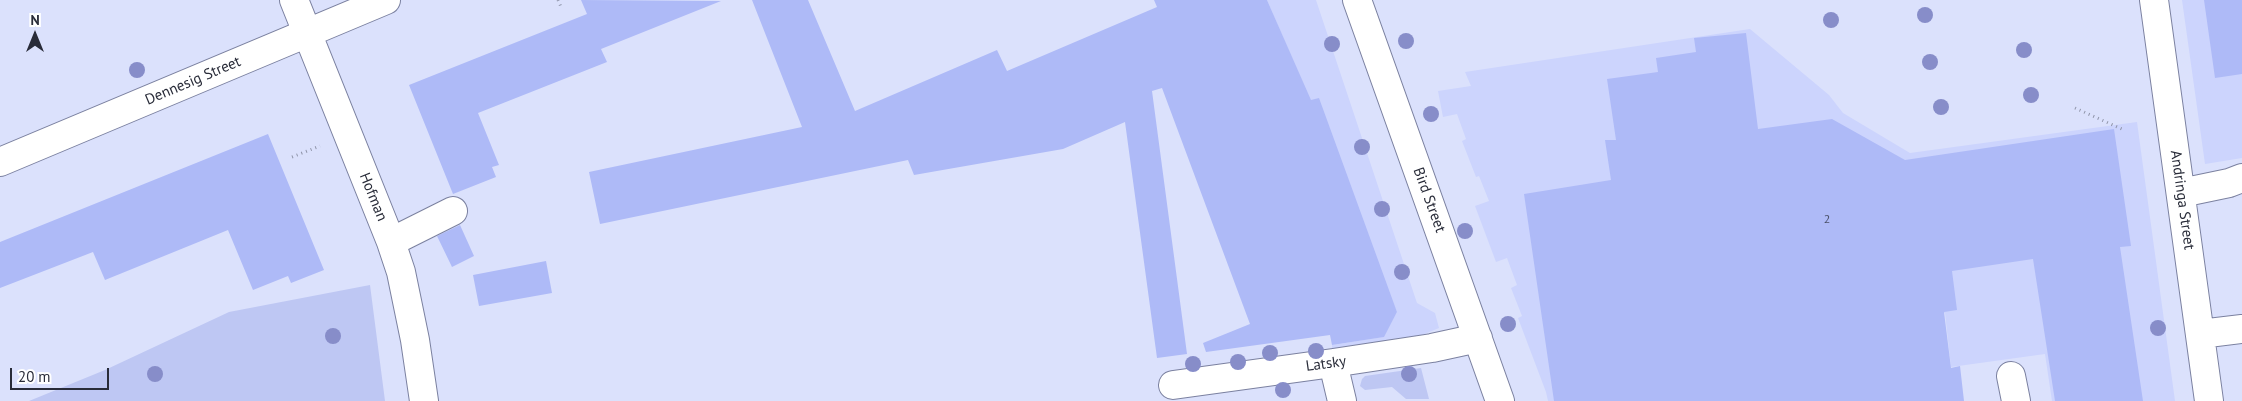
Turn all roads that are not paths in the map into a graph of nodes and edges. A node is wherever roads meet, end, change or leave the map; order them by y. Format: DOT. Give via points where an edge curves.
graph roads {
  1 [pos="294,0"];
  2 [pos="386,0"];
  3 [pos="1357,0"];
  4 [pos="2154,0"];
  5 [pos="309,33"];
  6 [pos="0,162"];
  7 [pos="2242,178"];
  8 [pos="2181,193"];
  9 [pos="453,211"];
  10 [pos="391,242"];
  11 [pos="2242,329"];
  12 [pos="2200,334"];
  13 [pos="1478,338"];
  14 [pos="1333,363"];
  15 [pos="1173,385"];
  16 [pos="424,401"];
  17 [pos="1342,401"];
  18 [pos="1500,401"];
  19 [pos="2209,401"];
  1 -- 5 [label="street, Hofman"];
  2 -- 5 [label="street, Dennesig Street"];
  3 -- 13 [label="street, Bird Street"];
  4 -- 8 [label="street, Andringa Street"];
  5 -- 6 [label="street, Dennesig Street"];
  5 -- 10 [label="street, Hofman"];
  7 -- 8 [label="street"];
  8 -- 12 [label="street, Andringa Street"];
  9 -- 10 [label="street"];
  10 -- 16 [label="street, Hofman" via="406,290"];
  11 -- 12 [label="street"];
  12 -- 19 [label="street, Andringa Street"];
  13 -- 14 [label="street, Latsky"];
  13 -- 18 [label="street, Bird Street"];
  14 -- 15 [label="street, Latsky"];
  14 -- 17 [label="street"];
}
